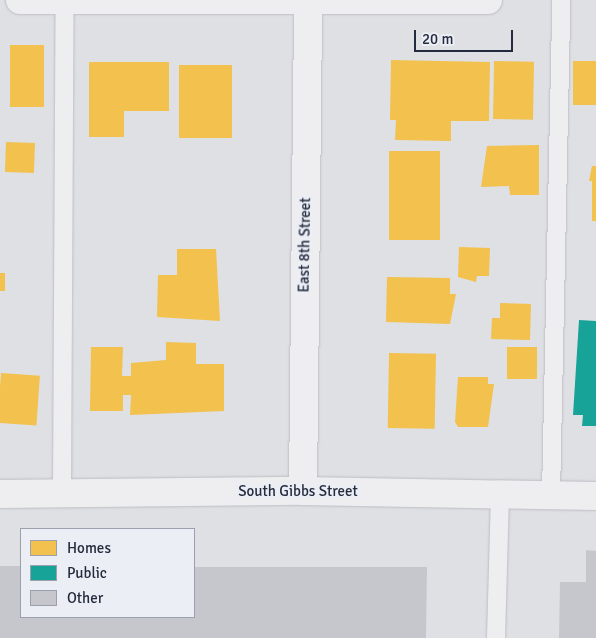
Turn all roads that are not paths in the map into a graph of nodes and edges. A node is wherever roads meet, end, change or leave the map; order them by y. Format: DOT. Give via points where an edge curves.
graph roads {
  1 [pos="20,0"];
  2 [pos="65,0"];
  3 [pos="488,0"];
  4 [pos="561,0"];
  5 [pos="308,1"];
  6 [pos="303,491"];
  7 [pos="62,493"];
  8 [pos="0,494"];
  9 [pos="500,494"];
  10 [pos="551,495"];
  11 [pos="596,496"];
  12 [pos="496,638"];
  1 -- 2 [label="street"];
  2 -- 5 [label="street"];
  2 -- 7 [label="lane"];
  3 -- 5 [label="street"];
  4 -- 10 [label="lane"];
  5 -- 6 [label="street, East 8th Street"];
  6 -- 7 [label="street, South Gibbs Street"];
  6 -- 9 [label="street, South Gibbs Street"];
  7 -- 8 [label="street, South Gibbs Street"];
  9 -- 10 [label="street, South Gibbs Street"];
  9 -- 12 [label="lane"];
  10 -- 11 [label="street, South Gibbs Street"];
}
